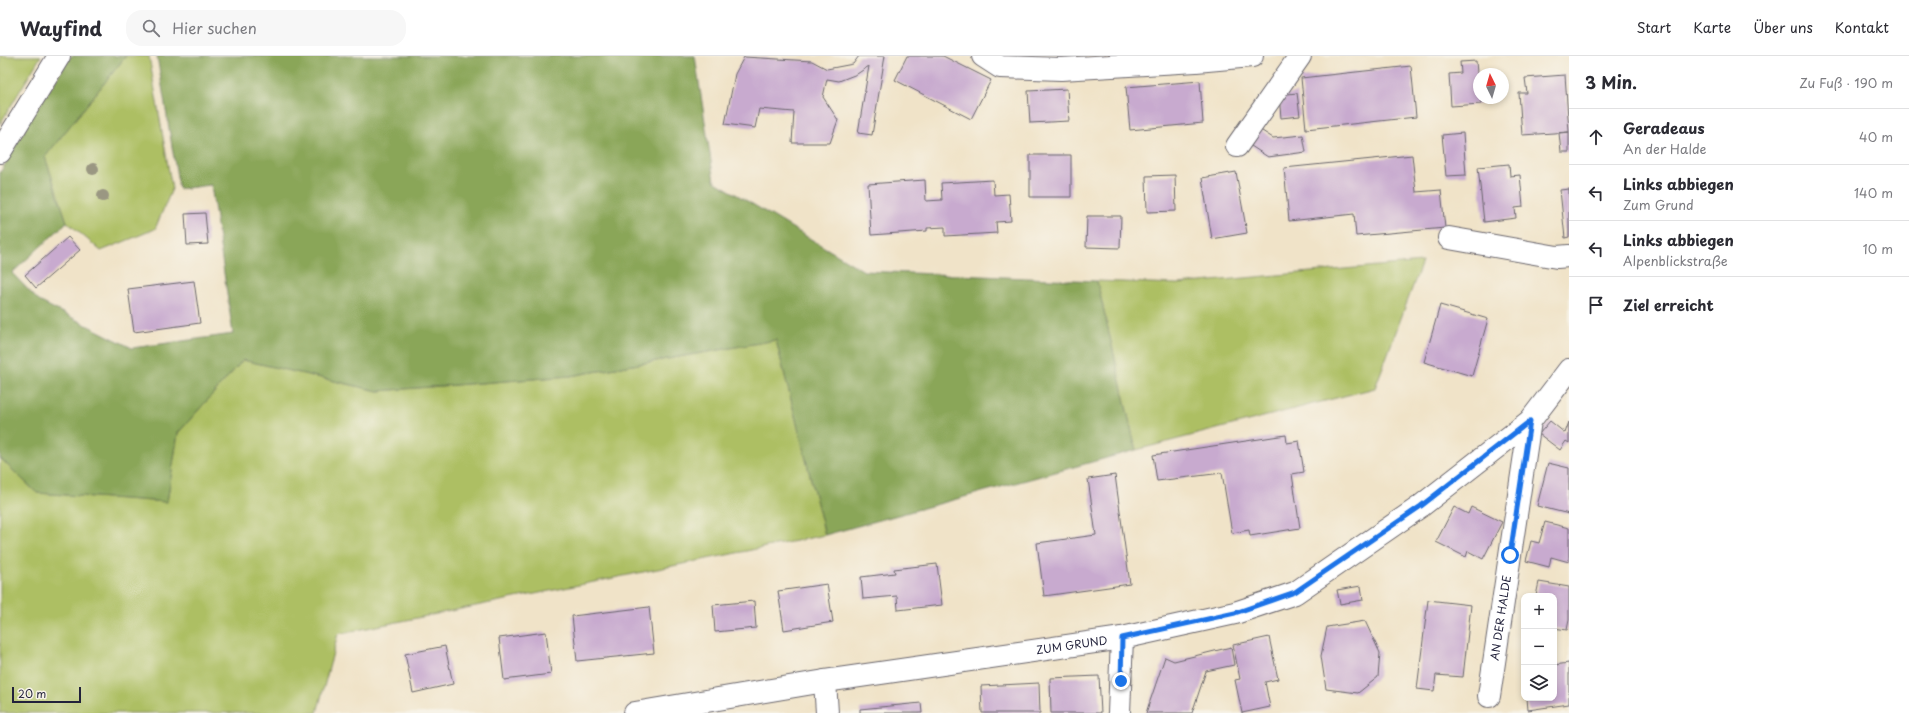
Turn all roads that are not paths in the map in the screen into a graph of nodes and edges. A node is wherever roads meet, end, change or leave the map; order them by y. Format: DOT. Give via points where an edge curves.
graph roads {
  1 [pos="59,56"];
  2 [pos="983,56"];
  3 [pos="1252,56"];
  4 [pos="1300,56"];
  5 [pos="1237,146"];
  6 [pos="0,152"];
  7 [pos="1449,238"];
  8 [pos="1569,256"];
  9 [pos="1569,370"];
  10 [pos="1530,421"];
  11 [pos="1122,638"];
  12 [pos="825,681"];
  13 [pos="1489,696"];
  14 [pos="635,713"];
  15 [pos="827,713"];
  16 [pos="1119,713"];
  1 -- 6 [label="street"];
  2 -- 3 [label="street" via="1000,68 1061,69 1196,62"];
  4 -- 5 [label="street"];
  7 -- 8 [label="street" via="1557,257"];
  9 -- 10 [label="street, ZUM GRUND"];
  10 -- 11 [label="street, ZUM GRUND" via="1421,506 1295,592 1235,613"];
  10 -- 13 [label="street, AN DER HALDE"];
  11 -- 12 [label="street, ZUM GRUND"];
  11 -- 16 [label="street"];
  12 -- 14 [label="street, ZUM GRUND"];
  12 -- 15 [label="street"];
}
